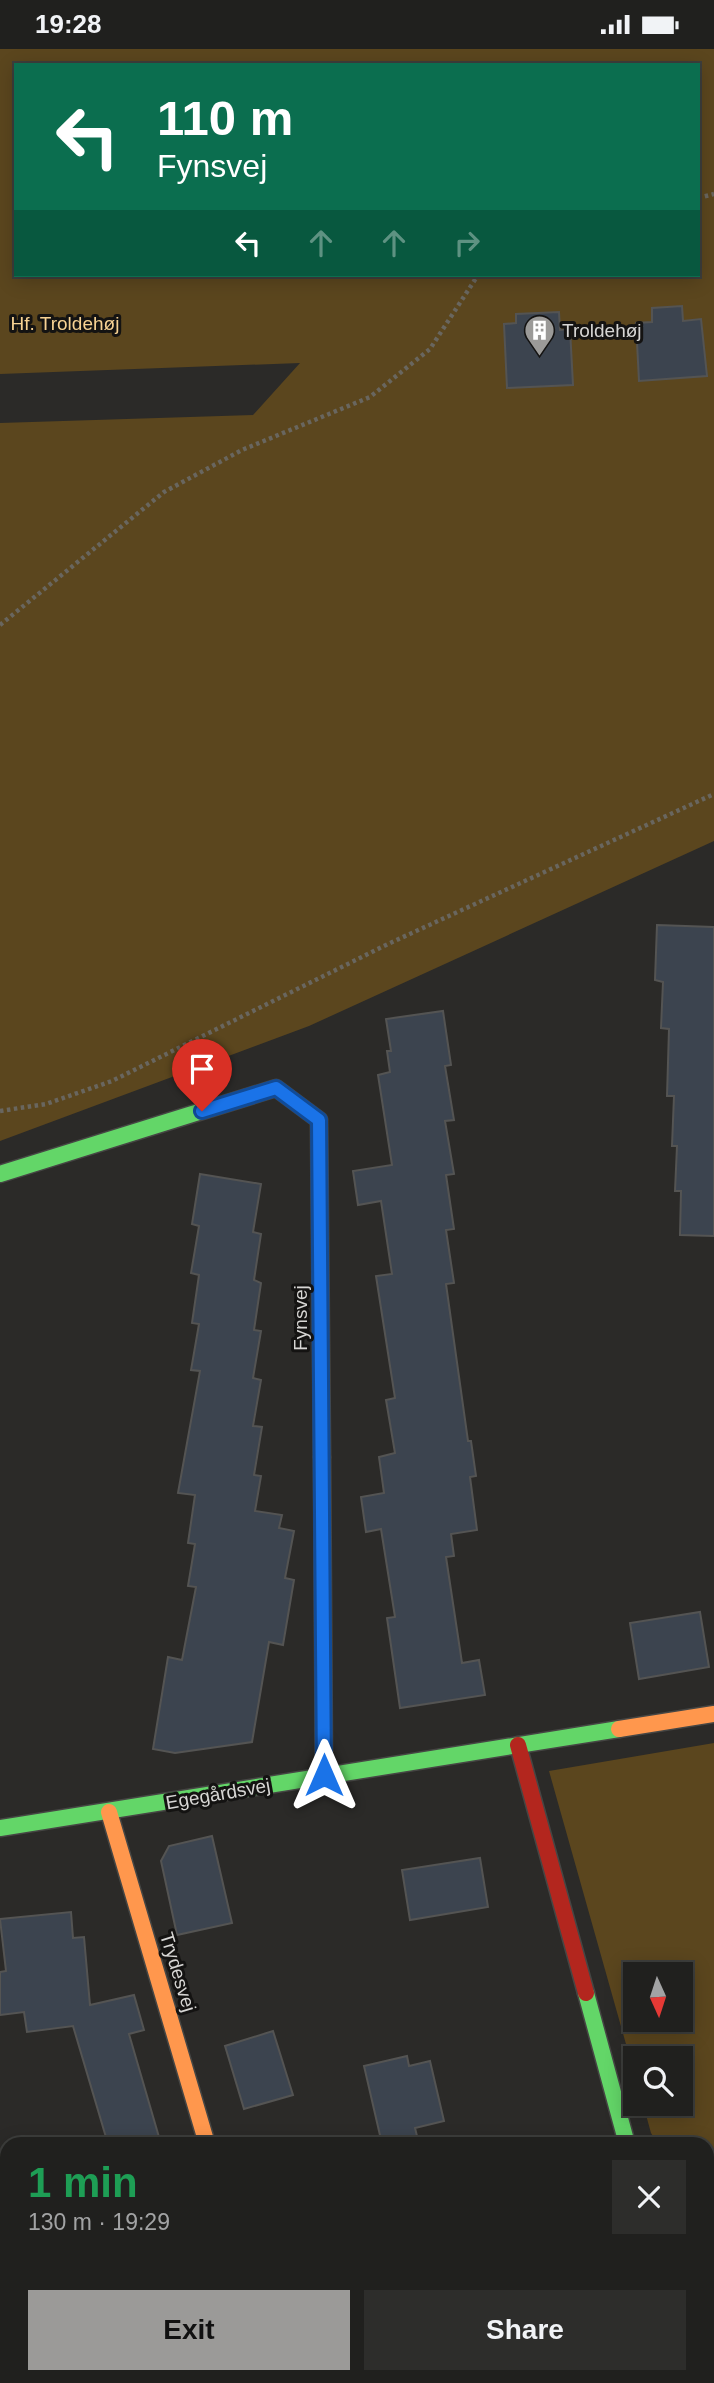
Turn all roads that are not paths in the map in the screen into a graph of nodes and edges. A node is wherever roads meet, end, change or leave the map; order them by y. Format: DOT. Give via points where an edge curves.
graph roads {
  1 [pos="0,1174"];
  2 [pos="714,1714"];
  3 [pos="518,1745"];
  4 [pos="324,1775"];
  5 [pos="109,1812"];
  6 [pos="0,1828"];
  7 [pos="205,2137"];
  8 [pos="625,2137"];
  1 -- 4 [label="street, Fynsvej" via="276,1088 319,1120"];
  2 -- 3 [label="street, Egegårdsvej"];
  3 -- 4 [label="street, Egegårdsvej"];
  3 -- 8 [label="street"];
  4 -- 5 [label="street, Egegårdsvej"];
  5 -- 6 [label="street, Egegårdsvej"];
  5 -- 7 [label="street, Trydesvej"];
}
